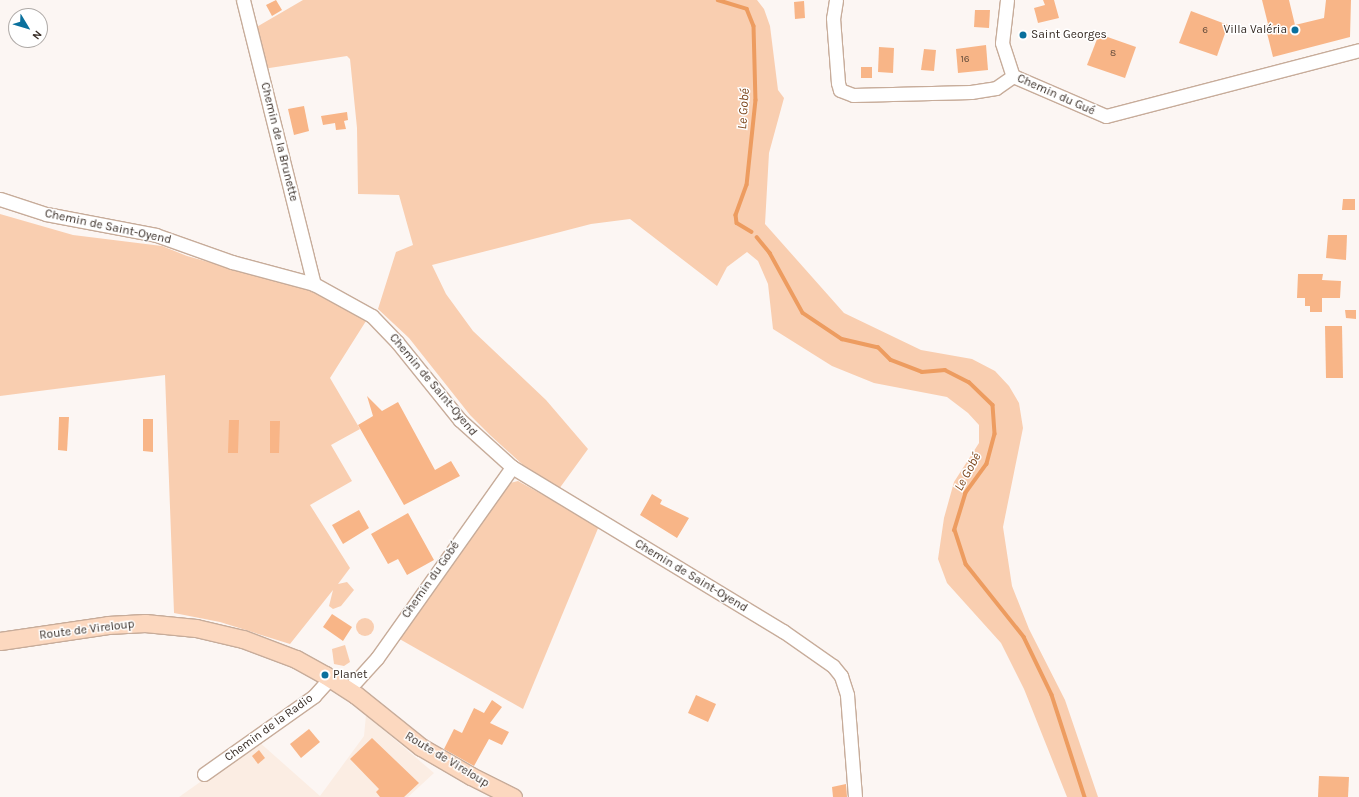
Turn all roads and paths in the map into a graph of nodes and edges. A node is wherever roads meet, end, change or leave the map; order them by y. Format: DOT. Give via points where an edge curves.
graph roads {
  1 [pos="243,0"];
  2 [pos="836,0"];
  3 [pos="1007,0"];
  4 [pos="1359,50"];
  5 [pos="1013,76"];
  6 [pos="0,199"];
  7 [pos="314,284"];
  8 [pos="512,467"];
  9 [pos="0,641"];
  10 [pos="330,678"];
  11 [pos="348,690"];
  12 [pos="204,774"];
  13 [pos="513,797"];
  14 [pos="855,797"];
  1 -- 7 [label="street, Chemin de la Brunette"];
  2 -- 5 [label="street, Chemin du Gué" via="833,18 840,90 853,95 971,92 996,88"];
  3 -- 5 [label="street" via="1002,43"];
  4 -- 5 [label="street, Chemin du Gué" via="1106,116"];
  6 -- 7 [label="street, Chemin de Saint-Oyend" via="46,214 156,235 232,262"];
  7 -- 8 [label="street, Chemin de Saint-Oyend" via="355,305 386,329 460,420"];
  8 -- 11 [label="street, Chemin du Gobé" via="377,658"];
  8 -- 14 [label="street, Chemin de Saint-Oyend" via="826,659 841,676 848,695"];
  9 -- 10 [label="main road, Route de Vireloup" via="108,625 172,624 243,639 296,659"];
  10 -- 11 [label="main road, Route de Vireloup"];
  10 -- 12 [label="street, Chemin de la Radio" via="314,696"];
  11 -- 13 [label="main road, Route de Vireloup" via="421,747"];
}
